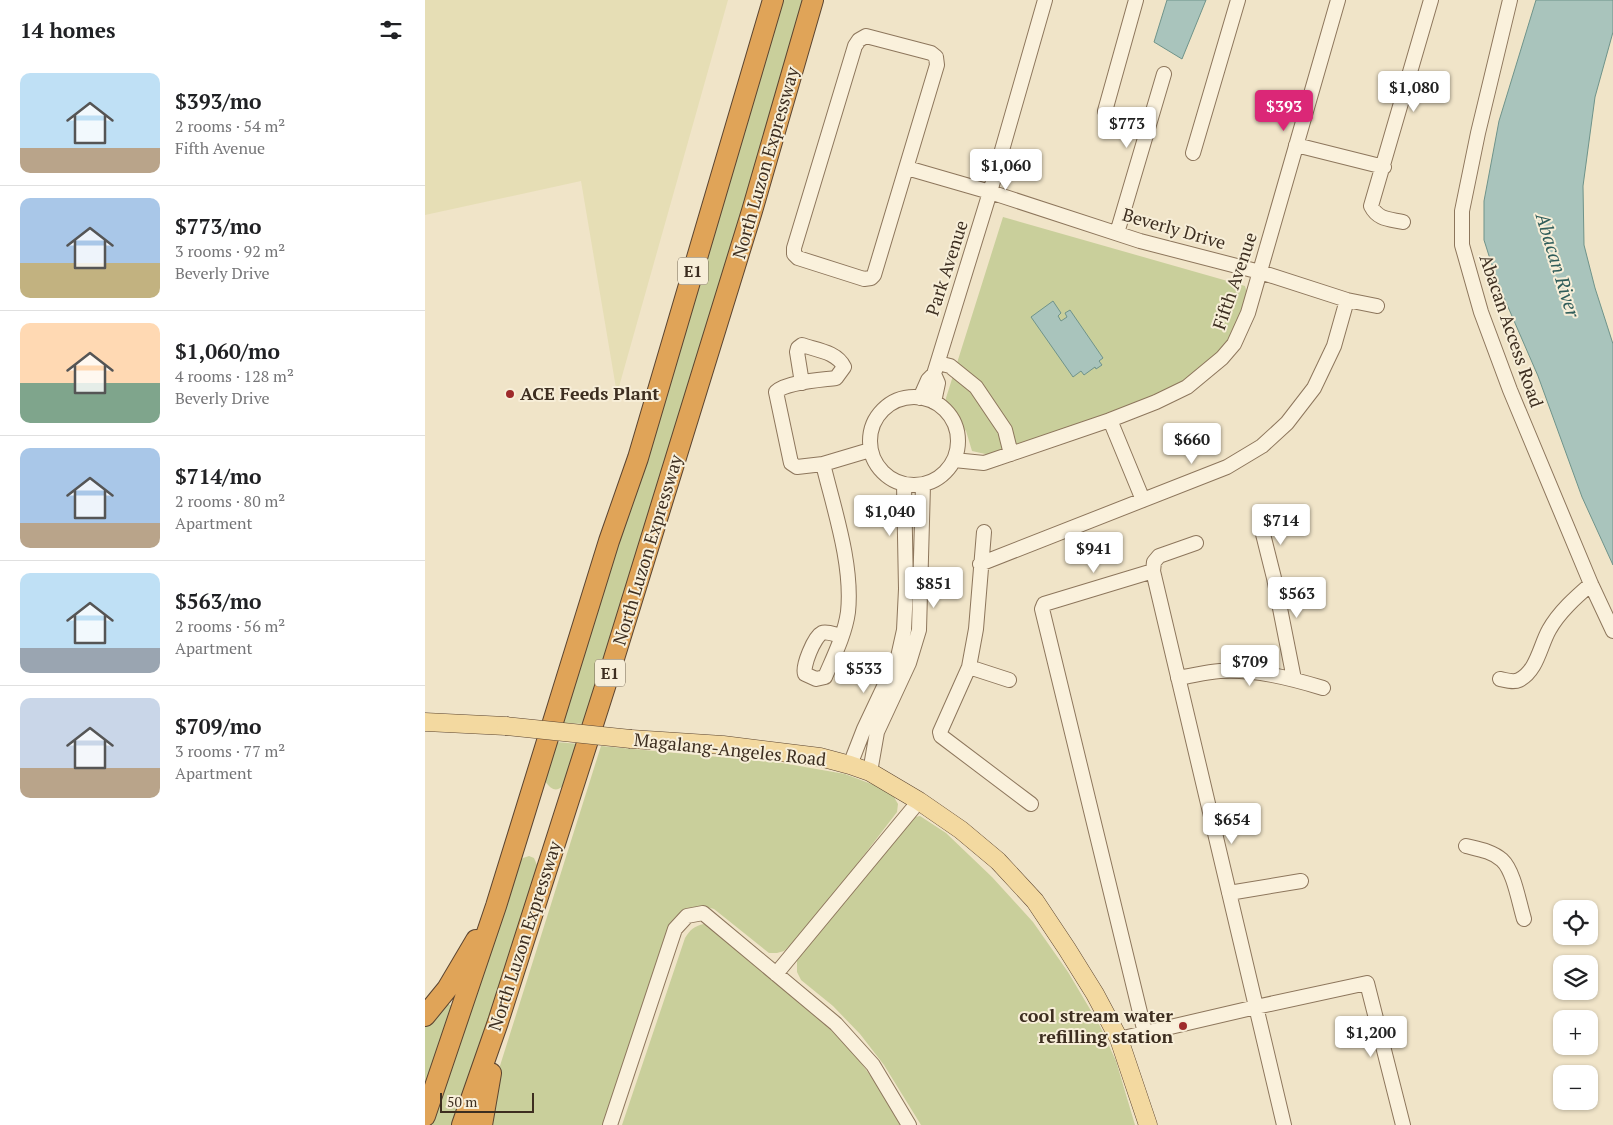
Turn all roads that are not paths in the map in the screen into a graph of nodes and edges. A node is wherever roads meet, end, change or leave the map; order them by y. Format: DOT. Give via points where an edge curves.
graph roads {
  1 [pos="773,0"];
  2 [pos="813,0"];
  3 [pos="1045,0"];
  4 [pos="1136,0"];
  5 [pos="1238,0"];
  6 [pos="1338,0"];
  7 [pos="1431,0"];
  8 [pos="1510,0"];
  9 [pos="1164,74"];
  10 [pos="1105,111"];
  11 [pos="1296,145"];
  12 [pos="1193,153"];
  13 [pos="1384,167"];
  14 [pos="907,168"];
  15 [pos="991,192"];
  16 [pos="1403,222"];
  17 [pos="1117,233"];
  18 [pos="1261,272"];
  19 [pos="1347,300"];
  20 [pos="1377,306"];
  21 [pos="936,368"];
  22 [pos="802,383"];
  23 [pos="927,400"];
  24 [pos="1110,420"];
  25 [pos="870,450"];
  26 [pos="956,454"];
  27 [pos="1011,454"];
  28 [pos="823,464"];
  29 [pos="903,484"];
  30 [pos="923,485"];
  31 [pos="1143,500"];
  32 [pos="984,532"];
  33 [pos="1263,534"];
  34 [pos="1196,543"];
  35 [pos="980,564"];
  36 [pos="920,568"];
  37 [pos="905,569"];
  38 [pos="1153,571"];
  39 [pos="1591,584"];
  40 [pos="904,630"];
  41 [pos="919,630"];
  42 [pos="1613,631"];
  43 [pos="842,636"];
  44 [pos="969,668"];
  45 [pos="1178,678"];
  46 [pos="1294,679"];
  47 [pos="1500,679"];
  48 [pos="1009,680"];
  49 [pos="1323,688"];
  50 [pos="425,722"];
  51 [pos="850,765"];
  52 [pos="870,772"];
  53 [pos="919,801"];
  54 [pos="1031,804"];
  55 [pos="1466,846"];
  56 [pos="1301,881"];
  57 [pos="1229,893"];
  58 [pos="496,906"];
  59 [pos="1524,919"];
  60 [pos="777,974"];
  61 [pos="1256,1006"];
  62 [pos="425,1016"];
  63 [pos="498,1022"];
  64 [pos="1145,1033"];
  65 [pos="1119,1039"];
  66 [pos="425,1116"];
  67 [pos="462,1125"];
  68 [pos="482,1125"];
  69 [pos="610,1125"];
  70 [pos="909,1125"];
  71 [pos="1148,1125"];
  72 [pos="1285,1125"];
  73 [pos="1403,1125"];
  1 -- 58 [label="highway, North Luzon Expressway / E1" via="638,458 609,540"];
  2 -- 63 [label="highway, North Luzon Expressway / E1" via="721,314"];
  3 -- 15 [label="street, Park Avenue"];
  4 -- 10 [label="street"];
  5 -- 12 [label="street"];
  6 -- 11 [label="street, Fifth Avenue"];
  7 -- 13 [label="street"];
  8 -- 39 [label="street, Abacan Access Road" via="1462,211 1463,245 1481,312 1510,390"];
  9 -- 17 [label="street"];
  11 -- 13 [label="street"];
  11 -- 18 [label="street, Fifth Avenue"];
  13 -- 16 [label="street" via="1371,206 1380,217"];
  14 -- 14 [label="street" via="937,64 936,57 866,36 855,46 794,248 797,258 864,279 871,278"];
  14 -- 15 [label="street, Beverly Drive"];
  15 -- 17 [label="street, Beverly Drive"];
  15 -- 21 [label="street, Park Avenue"];
  17 -- 18 [label="street, Beverly Drive"];
  18 -- 19 [label="street, Beverly Drive"];
  18 -- 24 [label="street, Fifth Avenue" via="1234,344 1222,358 1187,387"];
  19 -- 20 [label="street, Beverly Drive"];
  19 -- 31 [label="street" via="1334,346 1314,388 1287,422 1262,446 1227,467"];
  21 -- 23 [label="street, Park Avenue" via="928,380"];
  21 -- 27 [label="street" via="950,366 976,388 1005,430"];
  22 -- 28 [label="street" via="776,392 791,463 797,466"];
  23 -- 25 [label="street" via="901,399 889,404 873,424"];
  23 -- 26 [label="street" via="950,416 956,429"];
  24 -- 27 [label="street, Fifth Avenue"];
  24 -- 31 [label="street"];
  25 -- 28 [label="street"];
  25 -- 29 [label="street" via="882,472"];
  26 -- 27 [label="street, Fifth Avenue" via="995,458"];
  26 -- 30 [label="street" via="948,470"];
  28 -- 43 [label="street" via="849,588 848,613"];
  29 -- 30 [label="street"];
  29 -- 37 [label="street"];
  30 -- 36 [label="street"];
  31 -- 35 [label="street"];
  32 -- 35 [label="street"];
  33 -- 46 [label="street"];
  34 -- 38 [label="street" via="1159,556"];
  35 -- 44 [label="street" via="976,629"];
  36 -- 37 [label="street"];
  36 -- 41 [label="street"];
  37 -- 40 [label="street"];
  38 -- 45 [label="street"];
  38 -- 64 [label="street" via="1044,604 1042,610"];
  39 -- 42 [label="street, Abacan Access Road"];
  39 -- 47 [label="street" via="1571,601 1549,630 1532,668 1519,680"];
  40 -- 41 [label="street"];
  40 -- 51 [label="street" via="898,657"];
  41 -- 52 [label="street" via="909,663 877,732"];
  44 -- 48 [label="street"];
  44 -- 54 [label="street" via="941,736"];
  45 -- 46 [label="street" via="1219,671 1252,672"];
  45 -- 57 [label="street"];
  46 -- 49 [label="street"];
  50 -- 51 [label="main road, Magalang-Angeles Road, bridge" via="506,726 733,747"];
  51 -- 52 [label="main road, Magalang-Angeles Road"];
  52 -- 53 [label="main road, Magalang-Angeles Road"];
  53 -- 60 [label="street"];
  53 -- 65 [label="main road, Magalang-Angeles Road" via="999,861 1035,901"];
  55 -- 59 [label="street" via="1487,851 1503,860"];
  56 -- 57 [label="street"];
  57 -- 61 [label="street"];
  58 -- 62 [label="highway" via="447,988"];
  58 -- 66 [label="highway, North Luzon Expressway / E1"];
  60 -- 69 [label="street" via="703,913 687,916 675,930"];
  60 -- 70 [label="street" via="855,1043"];
  61 -- 64 [label="street"];
  61 -- 72 [label="street"];
  61 -- 73 [label="street" via="1367,983"];
  63 -- 67 [label="highway, North Luzon Expressway / E1"];
  63 -- 68 [label="highway"];
  64 -- 65 [label="street"];
  65 -- 71 [label="main road, Magalang-Angeles Road"];
}
